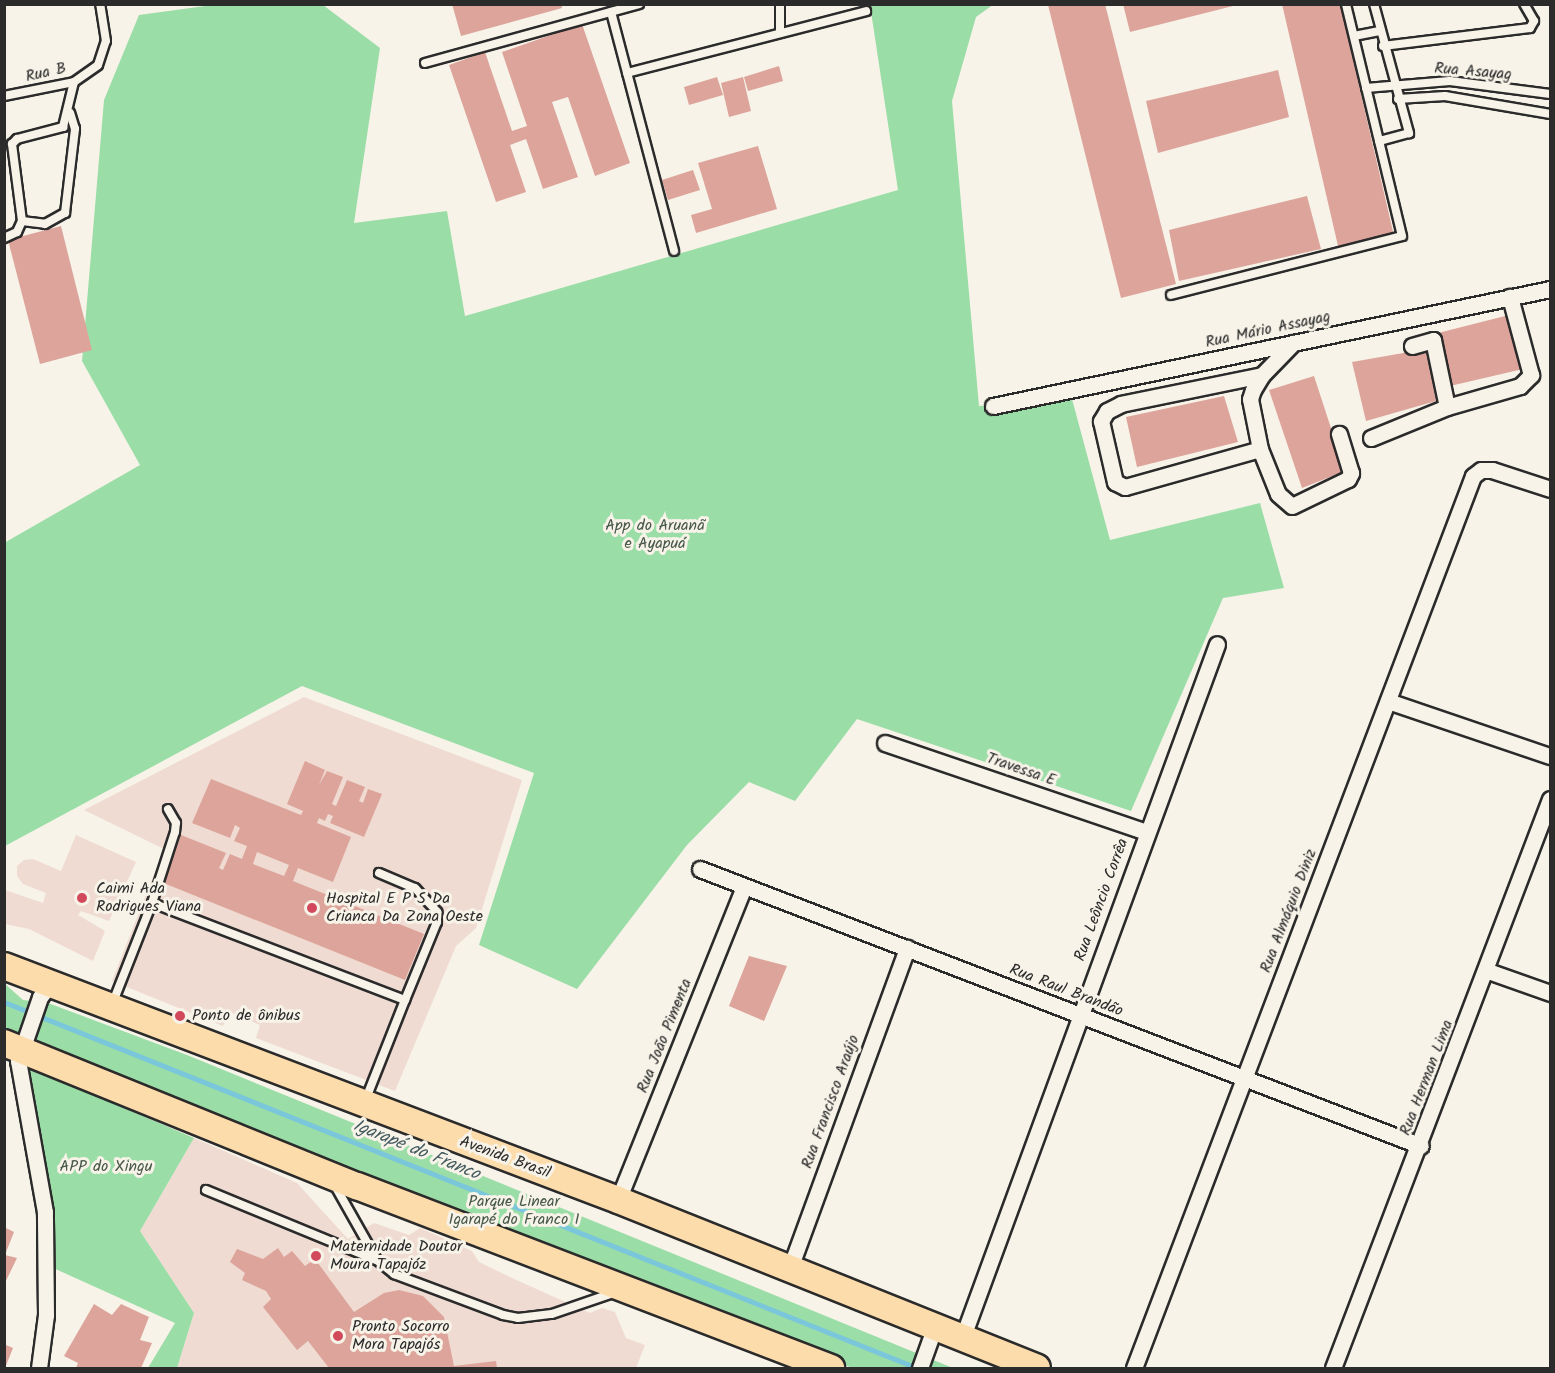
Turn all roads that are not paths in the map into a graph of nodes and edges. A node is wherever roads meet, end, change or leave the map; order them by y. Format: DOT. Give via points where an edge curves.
graph roads {
  1 [pos="100,4"];
  2 [pos="639,4"];
  3 [pos="780,4"];
  4 [pos="1346,4"];
  5 [pos="1374,4"];
  6 [pos="1524,4"];
  7 [pos="866,11"];
  8 [pos="611,12"];
  9 [pos="1380,31"];
  10 [pos="780,33"];
  11 [pos="1354,36"];
  12 [pos="1383,46"];
  13 [pos="425,63"];
  14 [pos="627,73"];
  15 [pos="74,82"];
  16 [pos="1394,83"];
  17 [pos="1366,88"];
  18 [pos="1551,94"];
  19 [pos="4,96"];
  20 [pos="1398,99"];
  21 [pos="70,113"];
  22 [pos="1551,114"];
  23 [pos="1379,141"];
  24 [pos="22,221"];
  25 [pos="4,238"];
  26 [pos="674,251"];
  27 [pos="1551,289"];
  28 [pos="1170,295"];
  29 [pos="1510,297"];
  30 [pos="1293,343"];
  31 [pos="1412,346"];
  32 [pos="1262,375"];
  33 [pos="993,406"];
  34 [pos="1447,407"];
  35 [pos="1339,434"];
  36 [pos="1371,438"];
  37 [pos="1260,449"];
  38 [pos="1551,489"];
  39 [pos="1216,644"];
  40 [pos="1388,701"];
  41 [pos="885,743"];
  42 [pos="1551,756"];
  43 [pos="1551,800"];
  44 [pos="168,809"];
  45 [pos="1146,832"];
  46 [pos="700,869"];
  47 [pos="379,873"];
  48 [pos="744,886"];
  49 [pos="152,903"];
  50 [pos="907,948"];
  51 [pos="4,966"];
  52 [pos="1488,971"];
  53 [pos="46,990"];
  54 [pos="1551,993"];
  55 [pos="405,1000"];
  56 [pos="112,1004"];
  57 [pos="1079,1016"];
  58 [pos="16,1044"];
  59 [pos="1244,1079"];
  60 [pos="363,1105"];
  61 [pos="1421,1146"];
  62 [pos="328,1173"];
  63 [pos="206,1190"];
  64 [pos="618,1200"];
  65 [pos="378,1261"];
  66 [pos="790,1268"];
  67 [pos="626,1289"];
  68 [pos="931,1336"];
  69 [pos="962,1339"];
  70 [pos="39,1368"];
  71 [pos="831,1368"];
  72 [pos="920,1368"];
  73 [pos="1037,1368"];
  74 [pos="1134,1368"];
  75 [pos="1333,1368"];
  1 -- 15 [label="lane, Rua B" via="106,41 103,58"];
  2 -- 8 [label="lane"];
  3 -- 10 [label="lane"];
  4 -- 11 [label="lane"];
  5 -- 9 [label="lane"];
  6 -- 12 [label="lane" via="1534,21 1530,28"];
  7 -- 10 [label="lane"];
  8 -- 13 [label="lane"];
  8 -- 14 [label="lane"];
  9 -- 11 [label="lane"];
  9 -- 12 [label="lane"];
  10 -- 14 [label="lane"];
  11 -- 17 [label="lane"];
  12 -- 16 [label="lane"];
  14 -- 26 [label="lane"];
  15 -- 19 [label="lane, Rua B"];
  15 -- 21 [label="lane"];
  16 -- 17 [label="lane, Rua Asayag"];
  16 -- 18 [label="lane, Rua Asayag" via="1450,81"];
  16 -- 20 [label="lane"];
  17 -- 23 [label="lane"];
  20 -- 22 [label="lane, Rua Asayag" via="1445,96"];
  20 -- 23 [label="lane" via="1409,133"];
  21 -- 24 [label="lane" via="75,129 65,213 45,224"];
  21 -- 24 [label="lane" via="60,129 17,139 12,144"];
  23 -- 28 [label="lane" via="1402,236"];
  24 -- 25 [label="lane" via="17,232"];
  27 -- 29 [label="street, Rua Mário Assayag"];
  29 -- 30 [label="street, Rua Mário Assayag"];
  29 -- 34 [label="street" via="1531,375 1520,386"];
  30 -- 32 [label="street"];
  30 -- 33 [label="street, Rua Mário Assayag"];
  31 -- 34 [label="street" via="1433,340"];
  32 -- 37 [label="street" via="1250,399"];
  32 -- 37 [label="street" via="1121,404 1107,411 1101,420 1111,476 1119,486 1196,470"];
  34 -- 36 [label="street"];
  35 -- 37 [label="street" via="1351,472 1348,479 1292,506 1278,494"];
  38 -- 40 [label="street, Rua Almáquio Diniz" via="1492,470 1481,470 1473,476"];
  39 -- 45 [label="street, Rua Leôncio Corrêa"];
  40 -- 42 [label="street"];
  40 -- 59 [label="street, Rua Almáquio Diniz"];
  41 -- 45 [label="street, Travessa E"];
  43 -- 52 [label="street, Rua Herman Lima"];
  44 -- 49 [label="lane" via="176,823 175,832"];
  45 -- 57 [label="street, Rua Leôncio Corrêa"];
  46 -- 48 [label="street, Rua Raul Brandão"];
  47 -- 55 [label="lane" via="415,888 436,912 438,922"];
  48 -- 50 [label="street, Rua Raul Brandão"];
  48 -- 64 [label="street, Rua João Pimenta"];
  49 -- 55 [label="lane"];
  49 -- 56 [label="lane"];
  50 -- 57 [label="street, Rua Raul Brandão"];
  50 -- 66 [label="street, Rua Francisco Araújo"];
  51 -- 53 [label="highway, Avenida Brasil"];
  52 -- 54 [label="street"];
  52 -- 61 [label="street, Rua Herman Lima"];
  53 -- 56 [label="highway, Avenida Brasil"];
  53 -- 58 [label="street"];
  55 -- 60 [label="lane"];
  56 -- 60 [label="highway, Avenida Brasil"];
  57 -- 59 [label="street, Rua Raul Brandão"];
  57 -- 69 [label="street, Rua Leôncio Corrêa"];
  58 -- 62 [label="highway"];
  58 -- 70 [label="street" via="45,1212 46,1315"];
  59 -- 61 [label="street, Rua Raul Brandão"];
  59 -- 74 [label="street, Rua Almáquio Diniz"];
  60 -- 64 [label="highway, Avenida Brasil"];
  61 -- 75 [label="street, Rua Herman Lima"];
  62 -- 65 [label="lane"];
  62 -- 67 [label="highway"];
  63 -- 65 [label="lane"];
  64 -- 66 [label="highway, Avenida Brasil"];
  65 -- 67 [label="lane" via="394,1274 518,1318 578,1307"];
  66 -- 68 [label="highway, Avenida Brasil"];
  67 -- 71 [label="highway"];
  68 -- 69 [label="highway, Avenida Brasil"];
  68 -- 72 [label="street"];
  69 -- 73 [label="highway, Avenida Brasil"];
}
